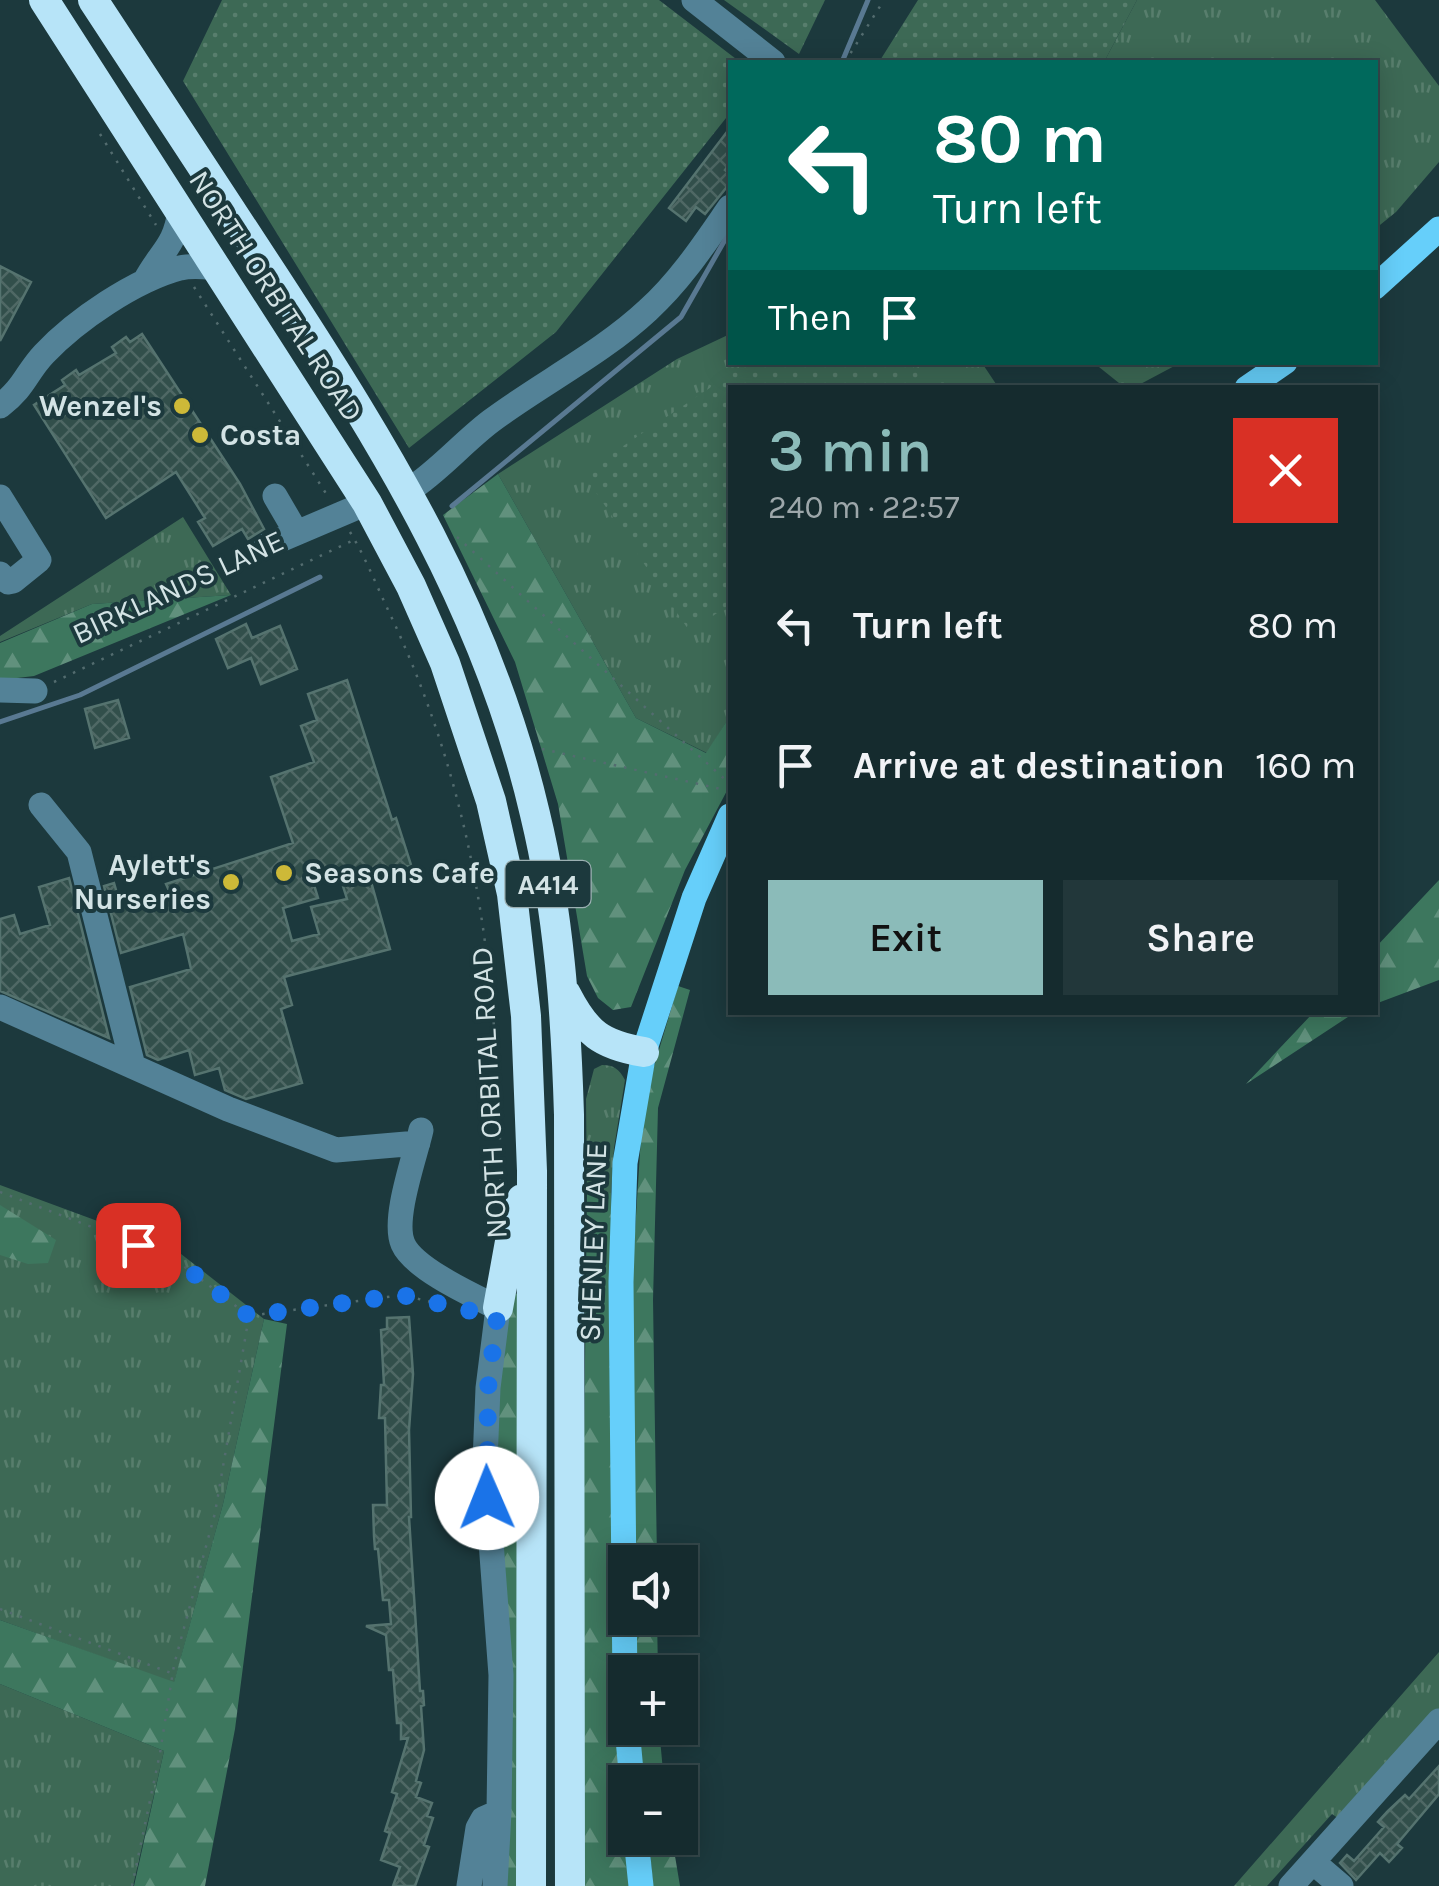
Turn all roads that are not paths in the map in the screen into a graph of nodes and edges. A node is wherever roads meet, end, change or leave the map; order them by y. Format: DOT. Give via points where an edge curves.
graph roads {
  1 [pos="44,0"];
  2 [pos="93,0"];
  3 [pos="694,0"];
  4 [pos="770,60"];
  5 [pos="728,210"];
  6 [pos="180,211"];
  7 [pos="1439,229"];
  8 [pos="176,258"];
  9 [pos="219,268"];
  10 [pos="1378,284"];
  11 [pos="1280,365"];
  12 [pos="1251,385"];
  13 [pos="0,406"];
  14 [pos="408,491"];
  15 [pos="275,496"];
  16 [pos="0,498"];
  17 [pos="354,509"];
  18 [pos="296,532"];
  19 [pos="266,546"];
  20 [pos="0,574"];
  21 [pos="0,690"];
  22 [pos="35,691"];
  23 [pos="41,805"];
  24 [pos="728,821"];
  25 [pos="563,987"];
  26 [pos="0,1007"];
  27 [pos="613,1047"];
  28 [pos="644,1052"];
  29 [pos="133,1066"];
  30 [pos="569,1115"];
  31 [pos="532,1171"];
  32 [pos="498,1308"];
  33 [pos="625,1655"];
  34 [pos="1439,1721"];
  35 [pos="500,1812"];
  36 [pos="638,1855"];
  37 [pos="1313,1862"];
  38 [pos="468,1886"];
  39 [pos="495,1886"];
  40 [pos="531,1886"];
  41 [pos="570,1886"];
  42 [pos="641,1886"];
  43 [pos="1291,1886"];
  44 [pos="1340,1886"];
  1 -- 6 [label="highway, NORTH ORBITAL ROAD / A414"];
  2 -- 14 [label="highway, NORTH ORBITAL ROAD / A414"];
  3 -- 4 [label="street"];
  5 -- 14 [label="street" via="650,309 489,423"];
  6 -- 8 [label="street"];
  6 -- 9 [label="highway, NORTH ORBITAL ROAD / A414"];
  7 -- 10 [label="main road"];
  8 -- 9 [label="street"];
  8 -- 13 [label="street" via="66,334"];
  9 -- 17 [label="highway, NORTH ORBITAL ROAD / A414"];
  11 -- 12 [label="main road"];
  14 -- 25 [label="highway, NORTH ORBITAL ROAD / A414" via="462,598 516,743"];
  15 -- 18 [label="street"];
  16 -- 20 [label="street" via="39,560 13,581"];
  17 -- 18 [label="street"];
  17 -- 31 [label="highway, NORTH ORBITAL ROAD / A414" via="411,586 445,663 490,801 512,894 526,1016"];
  18 -- 19 [label="street"];
  21 -- 22 [label="street"];
  23 -- 29 [label="street" via="79,852"];
  24 -- 28 [label="main road, SHENLEY LANE" via="694,898"];
  25 -- 27 [label="highway" via="579,1020"];
  25 -- 30 [label="highway, NORTH ORBITAL ROAD / A414"];
  26 -- 29 [label="street"];
  27 -- 28 [label="highway"];
  27 -- 30 [label="highway" via="586,1064"];
  28 -- 33 [label="main road, SHENLEY LANE" via="622,1196"];
  29 -- 32 [label="street" via="336,1150 419,1137 399,1225 403,1246 427,1268"];
  30 -- 41 [label="highway, NORTH ORBITAL ROAD / A414"];
  31 -- 32 [label="highway"];
  31 -- 40 [label="highway, NORTH ORBITAL ROAD / A414"];
  32 -- 35 [label="street" via="485,1462 501,1675"];
  34 -- 37 [label="street"];
  35 -- 38 [label="street" via="478,1828"];
  35 -- 39 [label="street"];
  36 -- 42 [label="main road"];
  37 -- 43 [label="street"];
  37 -- 44 [label="street"];
}
